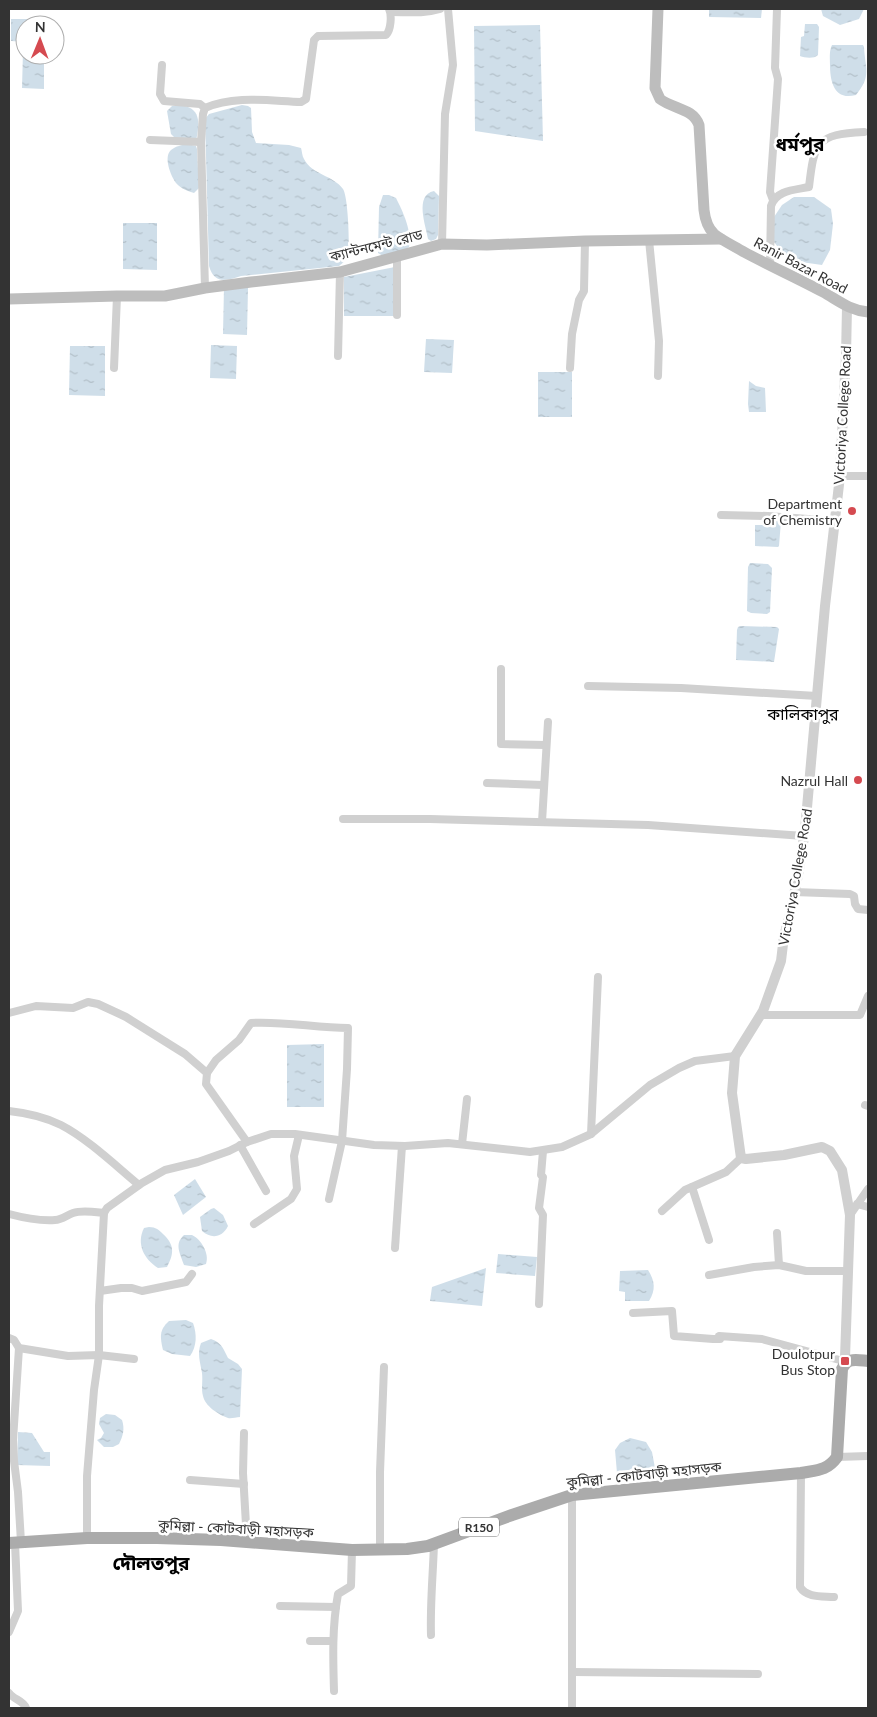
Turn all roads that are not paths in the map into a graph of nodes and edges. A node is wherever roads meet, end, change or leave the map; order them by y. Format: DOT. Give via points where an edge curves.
graph roads {
  1 [pos="440,9"];
  2 [pos="448,9"];
  3 [pos="658,9"];
  4 [pos="778,9"];
  5 [pos="390,10"];
  6 [pos="162,65"];
  7 [pos="205,108"];
  8 [pos="864,132"];
  9 [pos="150,140"];
  10 [pos="201,142"];
  11 [pos="773,200"];
  12 [pos="721,239"];
  13 [pos="649,240"];
  14 [pos="585,241"];
  15 [pos="442,244"];
  16 [pos="397,257"];
  17 [pos="770,266"];
  18 [pos="340,272"];
  19 [pos="205,288"];
  20 [pos="117,296"];
  21 [pos="9,299"];
  22 [pos="847,308"];
  23 [pos="868,312"];
  24 [pos="397,315"];
  25 [pos="338,356"];
  26 [pos="114,368"];
  27 [pos="570,368"];
  28 [pos="658,376"];
  29 [pos="840,476"];
  30 [pos="868,476"];
  31 [pos="721,515"];
  32 [pos="835,521"];
  33 [pos="501,669"];
  34 [pos="588,686"];
  35 [pos="817,696"];
  36 [pos="548,722"];
  37 [pos="546,744"];
  38 [pos="487,783"];
  39 [pos="543,785"];
  40 [pos="342,819"];
  41 [pos="542,822"];
  42 [pos="804,836"];
  43 [pos="794,892"];
  44 [pos="868,910"];
  45 [pos="598,977"];
  46 [pos="868,996"];
  47 [pos="9,1013"];
  48 [pos="761,1015"];
  49 [pos="735,1056"];
  50 [pos="207,1073"];
  51 [pos="467,1099"];
  52 [pos="9,1111"];
  53 [pos="300,1134"];
  54 [pos="591,1134"];
  55 [pos="342,1141"];
  56 [pos="244,1144"];
  57 [pos="462,1144"];
  58 [pos="402,1146"];
  59 [pos="543,1151"];
  60 [pos="741,1158"];
  61 [pos="139,1185"];
  62 [pos="692,1187"];
  63 [pos="868,1189"];
  64 [pos="266,1191"];
  65 [pos="330,1199"];
  66 [pos="857,1204"];
  67 [pos="868,1207"];
  68 [pos="662,1211"];
  69 [pos="104,1213"];
  70 [pos="9,1214"];
  71 [pos="850,1215"];
  72 [pos="254,1224"];
  73 [pos="777,1233"];
  74 [pos="709,1240"];
  75 [pos="395,1248"];
  76 [pos="779,1265"];
  77 [pos="848,1271"];
  78 [pos="192,1274"];
  79 [pos="709,1275"];
  80 [pos="100,1291"];
  81 [pos="539,1304"];
  82 [pos="633,1313"];
  83 [pos="9,1338"];
  84 [pos="19,1348"];
  85 [pos="99,1355"];
  86 [pos="134,1358"];
  87 [pos="868,1361"];
  88 [pos="847,1362"];
  89 [pos="384,1367"];
  90 [pos="244,1433"];
  91 [pos="868,1456"];
  92 [pos="837,1457"];
  93 [pos="801,1473"];
  94 [pos="190,1480"];
  95 [pos="244,1484"];
  96 [pos="572,1495"];
  97 [pos="87,1538"];
  98 [pos="247,1542"];
  99 [pos="15,1543"];
  100 [pos="434,1544"];
  101 [pos="352,1550"];
  102 [pos="380,1550"];
  103 [pos="834,1597"];
  104 [pos="280,1606"];
  105 [pos="336,1607"];
  106 [pos="9,1632"];
  107 [pos="431,1635"];
  108 [pos="310,1641"];
  109 [pos="333,1641"];
  110 [pos="573,1672"];
  111 [pos="758,1674"];
  112 [pos="334,1691"];
  113 [pos="9,1694"];
  114 [pos="26,1708"];
  115 [pos="572,1708"];
  1 -- 5 [label="street" via="411,13"];
  2 -- 15 [label="street" via="453,64 445,114"];
  3 -- 12 [label="main road" via="655,88 665,102 694,115 697,120 705,220"];
  4 -- 11 [label="street" via="775,68 778,79 770,192"];
  5 -- 7 [label="street" via="386,35 318,36 314,40 306,99 301,102 225,102"];
  6 -- 7 [label="street" via="160,94 164,101 200,104"];
  7 -- 10 [label="street"];
  8 -- 11 [label="street" via="838,134 819,144 812,163 809,187 782,193"];
  9 -- 10 [label="street"];
  10 -- 19 [label="street"];
  11 -- 17 [label="street"];
  12 -- 13 [label="main road, ক্যান্টনমেন্ট রোড"];
  12 -- 17 [label="main road, Ranir Bazar Road"];
  13 -- 14 [label="main road, ক্যান্টনমেন্ট রোড"];
  13 -- 28 [label="street" via="659,341"];
  14 -- 15 [label="main road, ক্যান্টনমেন্ট রোড"];
  14 -- 27 [label="street" via="584,291 572,334"];
  15 -- 16 [label="main road, ক্যান্টনমেন্ট রোড"];
  16 -- 18 [label="main road, ক্যান্টনমেন্ট রোড"];
  16 -- 24 [label="street"];
  17 -- 22 [label="main road, Ranir Bazar Road" via="824,292"];
  18 -- 19 [label="main road, ক্যান্টনমেন্ট রোড"];
  18 -- 25 [label="street"];
  19 -- 20 [label="main road, ক্যান্টনমেন্ট রোড" via="165,296"];
  20 -- 21 [label="main road, ক্যান্টনমেন্ট রোড"];
  20 -- 26 [label="street"];
  22 -- 23 [label="main road, Ranir Bazar Road"];
  22 -- 29 [label="street, Victoriya College Road"];
  29 -- 30 [label="street"];
  29 -- 32 [label="street, Victoriya College Road"];
  31 -- 32 [label="street"];
  32 -- 35 [label="street, Victoriya College Road"];
  33 -- 37 [label="street" via="501,744"];
  34 -- 35 [label="street"];
  35 -- 42 [label="street, Victoriya College Road"];
  36 -- 37 [label="street"];
  37 -- 39 [label="street"];
  38 -- 39 [label="street"];
  39 -- 41 [label="street"];
  40 -- 41 [label="street"];
  41 -- 42 [label="street" via="648,825"];
  42 -- 43 [label="street, Victoriya College Road"];
  43 -- 44 [label="street" via="850,894 858,908"];
  43 -- 48 [label="street, Victoriya College Road" via="781,961"];
  45 -- 54 [label="street"];
  46 -- 48 [label="street" via="860,1015"];
  47 -- 50 [label="street" via="36,1006 73,1008 88,1002 98,1004 126,1017 185,1054"];
  48 -- 49 [label="street, Victoriya College Road"];
  49 -- 54 [label="street" via="695,1061 679,1068 650,1085"];
  49 -- 60 [label="street, Victoriya College Road" via="732,1093"];
  50 -- 55 [label="street" via="251,1023 348,1028"];
  50 -- 56 [label="street" via="206,1084"];
  51 -- 57 [label="street"];
  52 -- 61 [label="street" via="35,1115 62,1126 98,1150"];
  53 -- 55 [label="street"];
  53 -- 56 [label="street" via="271,1134"];
  53 -- 72 [label="street" via="294,1156 297,1189 291,1199"];
  54 -- 59 [label="street" via="562,1147"];
  55 -- 58 [label="street"];
  55 -- 65 [label="street"];
  56 -- 61 [label="street" via="198,1162 165,1170"];
  56 -- 64 [label="street"];
  57 -- 58 [label="street"];
  57 -- 59 [label="street"];
  58 -- 75 [label="street"];
  59 -- 81 [label="street" via="541,1175 544,1177 539,1208 543,1215"];
  60 -- 62 [label="street" via="726,1172"];
  60 -- 71 [label="street" via="827,1148 842,1170"];
  61 -- 69 [label="street"];
  62 -- 68 [label="street"];
  62 -- 74 [label="street"];
  63 -- 66 [label="street"];
  66 -- 67 [label="street"];
  66 -- 71 [label="street"];
  69 -- 70 [label="street" via="74,1212 56,1220"];
  69 -- 80 [label="street"];
  71 -- 77 [label="street"];
  73 -- 76 [label="street"];
  76 -- 77 [label="street" via="796,1270"];
  76 -- 79 [label="street"];
  77 -- 88 [label="street"];
  78 -- 80 [label="street" via="186,1282 142,1291 121,1288"];
  80 -- 85 [label="street"];
  82 -- 88 [label="street" via="672,1311 674,1336 762,1339"];
  83 -- 84 [label="street"];
  84 -- 85 [label="street" via="68,1356"];
  84 -- 99 [label="street" via="14,1454 18,1492"];
  85 -- 86 [label="street"];
  85 -- 97 [label="street" via="87,1476"];
  87 -- 88 [label="main road" via="855,1359"];
  88 -- 92 [label="main road" via="842,1369"];
  89 -- 102 [label="street"];
  90 -- 95 [label="street"];
  91 -- 92 [label="street"];
  92 -- 93 [label="main road, কুমিল্লা - কোটবাড়ী মহাসড়ক / R150" via="824,1469"];
  93 -- 96 [label="main road, কুমিল্লা - কোটবাড়ী মহাসড়ক / R150"];
  93 -- 103 [label="street" via="800,1587 816,1596"];
  94 -- 95 [label="street"];
  95 -- 98 [label="street"];
  96 -- 100 [label="main road, কুমিল্লা - কোটবাড়ী মহাসড়ক / R150"];
  96 -- 110 [label="street"];
  97 -- 98 [label="main road, কুমিল্লা - কোটবাড়ী মহাসড়ক / R150"];
  97 -- 99 [label="main road, কুমিল্লা - কোটবাড়ী মহাসড়ক / R150"];
  98 -- 101 [label="main road, কুমিল্লা - কোটবাড়ী মহাসড়ক / R150"];
  99 -- 106 [label="street" via="18,1611"];
  100 -- 102 [label="main road, কুমিল্লা - কোটবাড়ী মহাসড়ক / R150"];
  100 -- 107 [label="street"];
  101 -- 102 [label="main road, কুমিল্লা - কোটবাড়ী মহাসড়ক / R150"];
  101 -- 105 [label="street" via="351,1586 338,1594"];
  104 -- 105 [label="street"];
  105 -- 109 [label="street"];
  108 -- 109 [label="street"];
  109 -- 112 [label="street"];
  110 -- 111 [label="street"];
  110 -- 115 [label="street"];
  113 -- 114 [label="street"];
}
